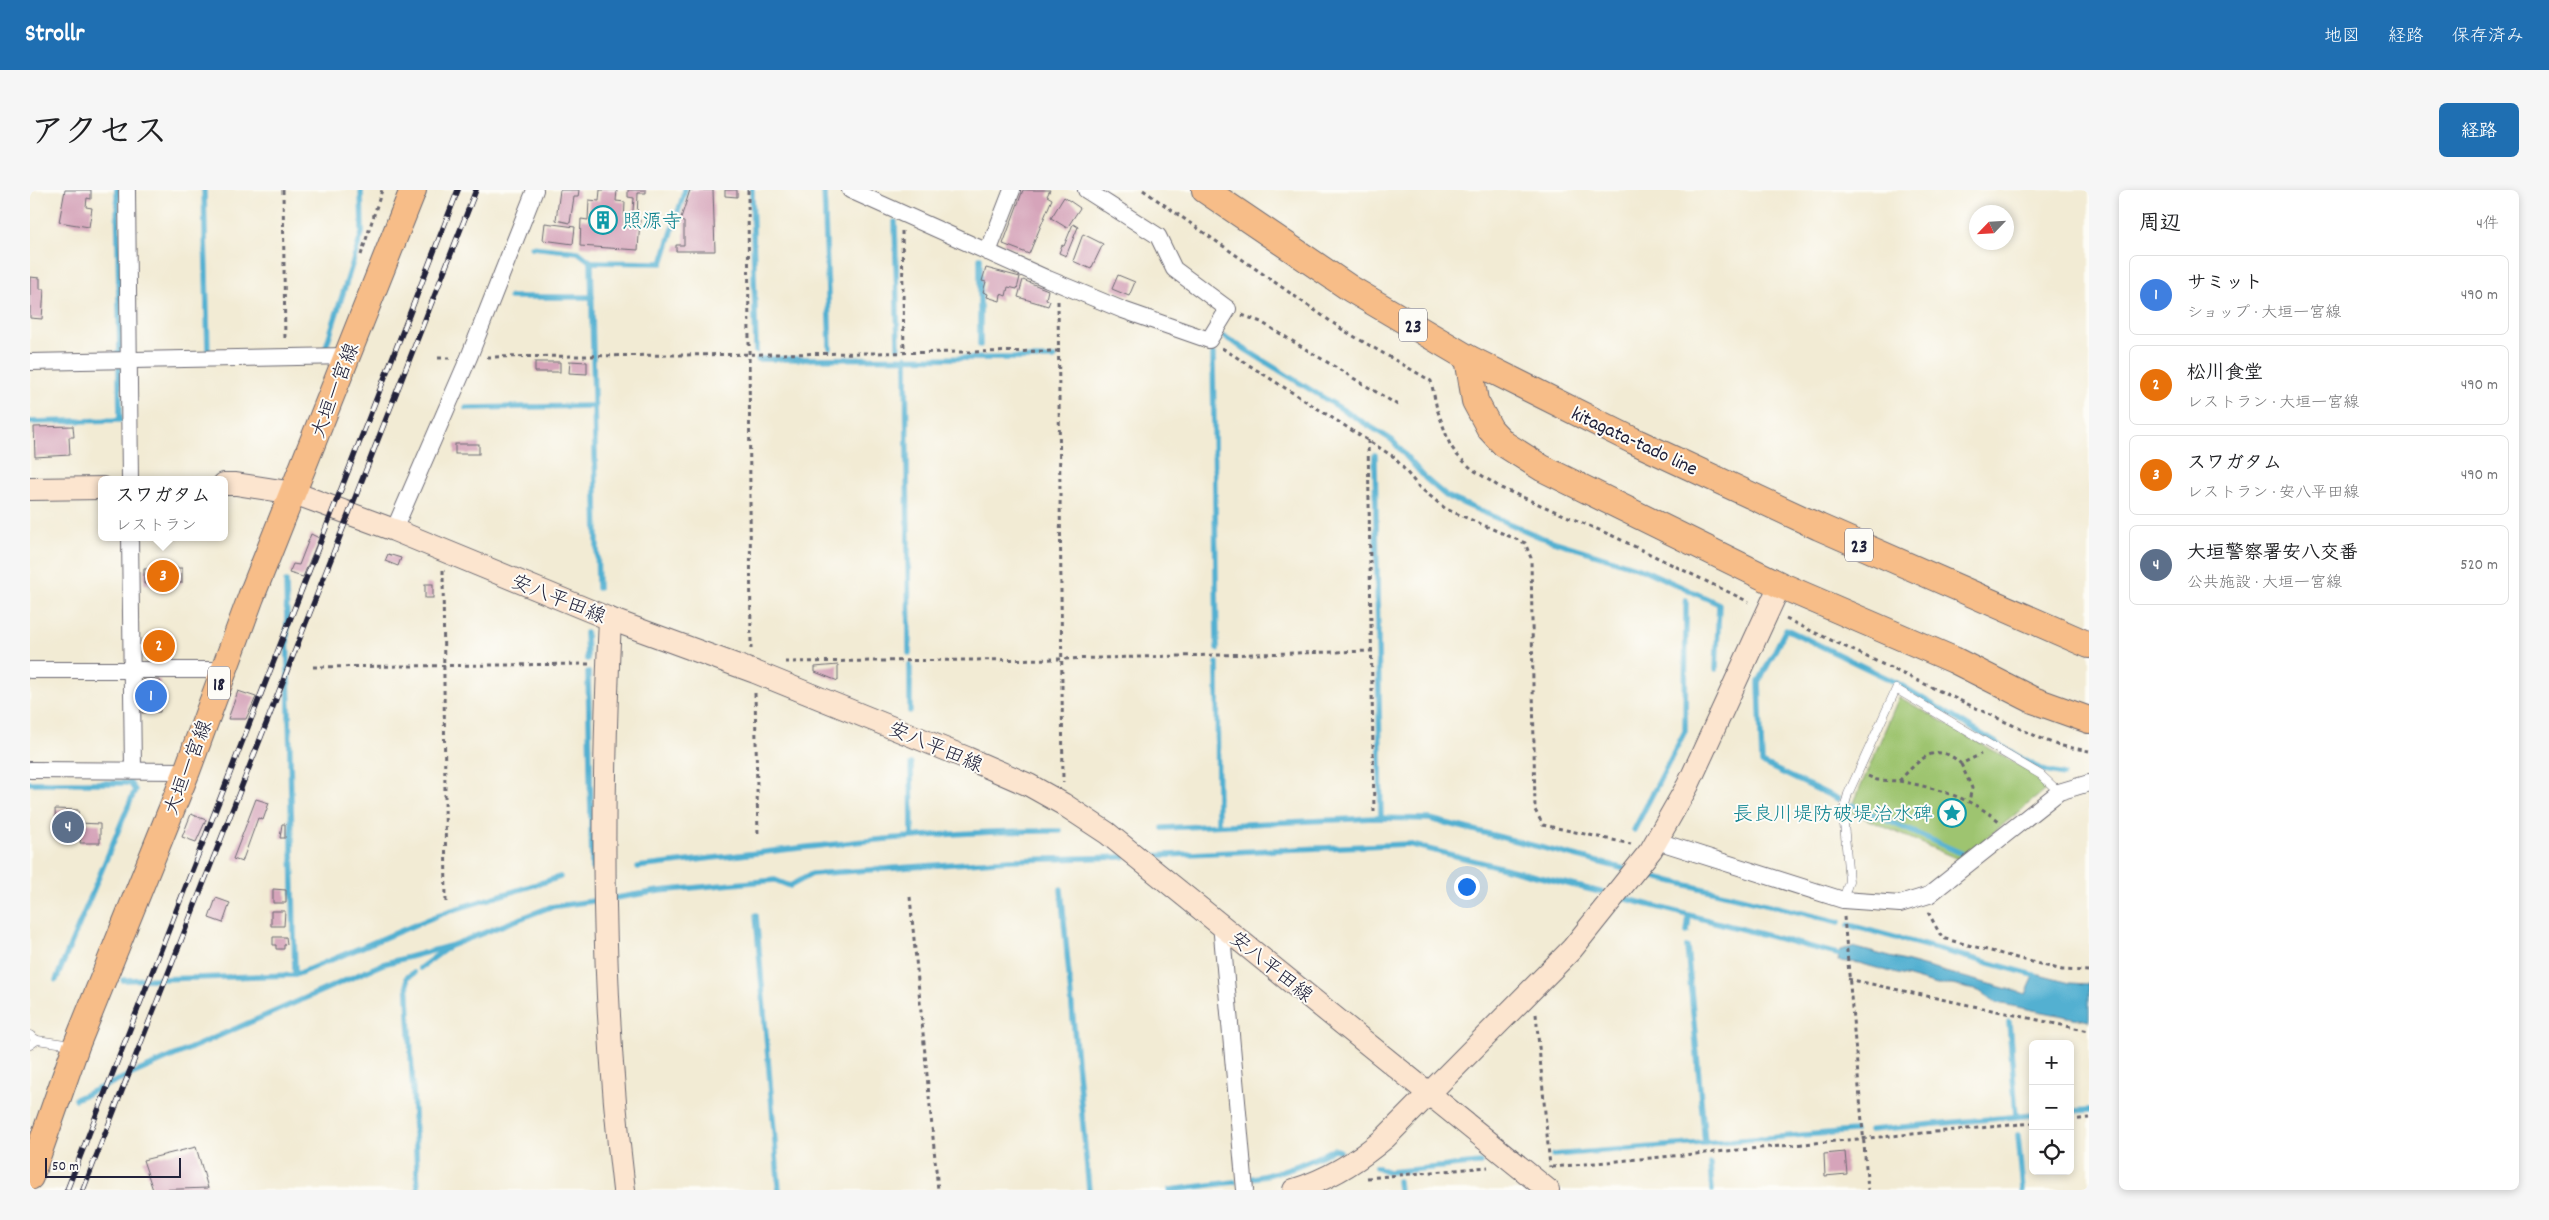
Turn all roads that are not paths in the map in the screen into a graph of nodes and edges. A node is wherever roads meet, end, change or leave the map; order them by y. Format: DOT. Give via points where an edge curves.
graph roads {
  1 [pos="127,190"];
  2 [pos="413,190"];
  3 [pos="535,190"];
  4 [pos="850,190"];
  5 [pos="1012,190"];
  6 [pos="1086,190"];
  7 [pos="1205,190"];
  8 [pos="988,252"];
  9 [pos="348,356"];
  10 [pos="1468,358"];
  11 [pos="130,360"];
  12 [pos="30,362"];
  13 [pos="130,476"];
  14 [pos="228,484"];
  15 [pos="98,488"];
  16 [pos="30,489"];
  17 [pos="294,493"];
  18 [pos="394,530"];
  19 [pos="130,541"];
  20 [pos="1780,585"];
  21 [pos="610,619"];
  22 [pos="2089,645"];
  23 [pos="130,669"];
  24 [pos="30,670"];
  25 [pos="224,670"];
  26 [pos="2033,700"];
  27 [pos="2089,706"];
  28 [pos="2089,720"];
  29 [pos="133,769"];
  30 [pos="30,770"];
  31 [pos="187,771"];
  32 [pos="2089,783"];
  33 [pos="2059,792"];
  34 [pos="1650,851"];
  35 [pos="1843,900"];
  36 [pos="1221,924"];
  37 [pos="32,1040"];
  38 [pos="76,1046"];
  39 [pos="1428,1092"];
  40 [pos="30,1177"];
  41 [pos="624,1190"];
  42 [pos="1245,1190"];
  43 [pos="1294,1190"];
  44 [pos="1548,1190"];
  1 -- 11 [label="street"];
  2 -- 9 [label="main road, 大垣一宮線 / 18"];
  3 -- 18 [label="street" via="469,357"];
  4 -- 8 [label="street"];
  5 -- 8 [label="street"];
  6 -- 8 [label="street" via="1158,236 1174,269 1228,309 1209,340 1123,310"];
  7 -- 10 [label="main road, kitagata-tado line / 23" via="1351,289"];
  9 -- 11 [label="street"];
  9 -- 17 [label="main road, 大垣一宮線 / 18"];
  10 -- 20 [label="main road" via="1472,387 1483,416 1490,429 1512,450 1542,468"];
  10 -- 22 [label="main road, kitagata-tado line / 23" via="1819,528"];
  11 -- 12 [label="street"];
  11 -- 13 [label="street"];
  14 -- 17 [label="main road, 安八平田線"];
  15 -- 16 [label="main road"];
  17 -- 18 [label="main road, 安八平田線"];
  17 -- 25 [label="main road, 大垣一宮線 / 18"];
  18 -- 21 [label="main road, 安八平田線"];
  19 -- 23 [label="street"];
  20 -- 26 [label="main road" via="1954,660"];
  20 -- 34 [label="main road" via="1688,785"];
  21 -- 36 [label="main road, 安八平田線" via="758,668 1029,786 1064,804 1107,833"];
  21 -- 41 [label="main road" via="604,921 612,1086"];
  23 -- 24 [label="street"];
  23 -- 25 [label="street"];
  23 -- 29 [label="street"];
  25 -- 31 [label="main road, 大垣一宮線 / 18"];
  26 -- 27 [label="main road" via="2068,708"];
  26 -- 28 [label="main road"];
  29 -- 30 [label="street"];
  29 -- 31 [label="street"];
  31 -- 38 [label="main road, 大垣一宮線 / 18"];
  32 -- 33 [label="street"];
  33 -- 35 [label="street" via="1929,895 1900,904"];
  33 -- 35 [label="lane" via="2041,775 1896,689 1843,812 1849,881"];
  34 -- 35 [label="street"];
  34 -- 39 [label="main road" via="1572,949"];
  36 -- 39 [label="main road, 安八平田線"];
  36 -- 42 [label="street"];
  37 -- 38 [label="lane"];
  38 -- 40 [label="main road, 大垣一宮線 / 18"];
  39 -- 43 [label="main road" via="1385,1138 1359,1160 1321,1181"];
  39 -- 44 [label="main road, 安八平田線"];
}
